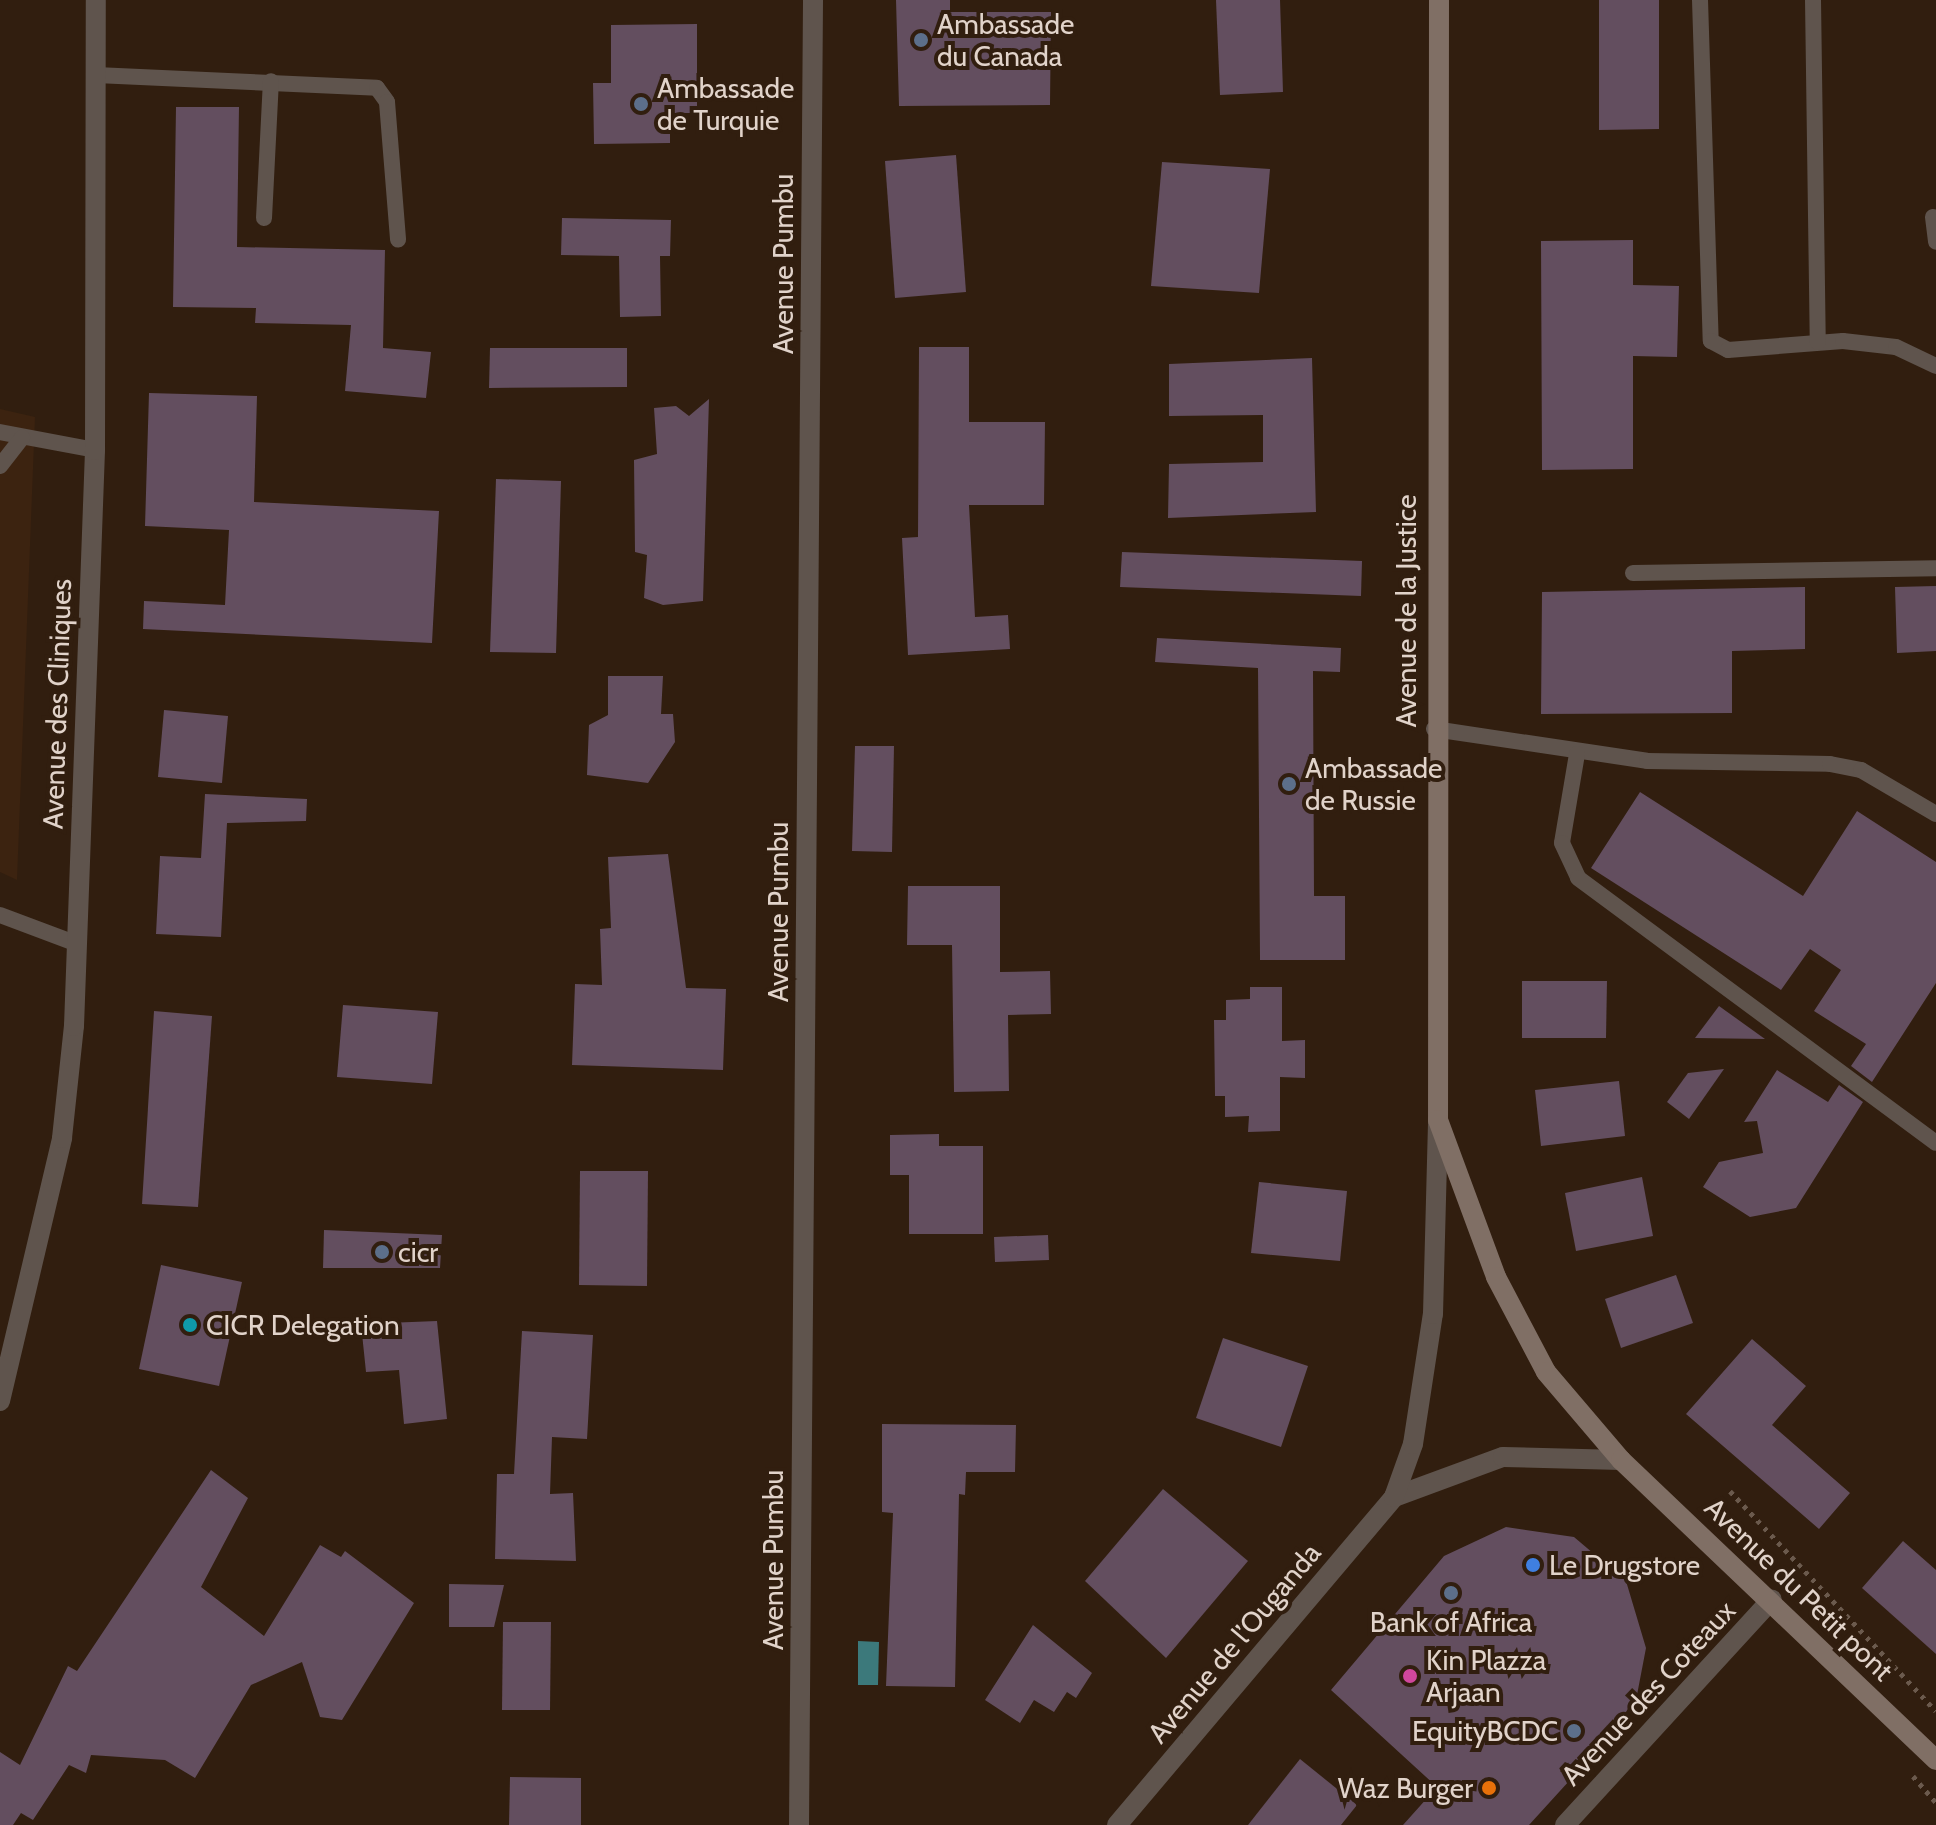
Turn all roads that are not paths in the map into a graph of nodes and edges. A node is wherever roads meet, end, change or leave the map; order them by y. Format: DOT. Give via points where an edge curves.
graph roads {
  1 [pos="96,0"];
  2 [pos="813,0"];
  3 [pos="1439,0"];
  4 [pos="1700,0"];
  5 [pos="1813,0"];
  6 [pos="96,75"];
  7 [pos="271,81"];
  8 [pos="1933,217"];
  9 [pos="264,218"];
  10 [pos="398,240"];
  11 [pos="1936,242"];
  12 [pos="1818,342"];
  13 [pos="1936,366"];
  14 [pos="0,432"];
  15 [pos="22,438"];
  16 [pos="95,450"];
  17 [pos="0,466"];
  18 [pos="1936,568"];
  19 [pos="1633,573"];
  20 [pos="1434,729"];
  21 [pos="1577,754"];
  22 [pos="1936,814"];
  23 [pos="0,915"];
  24 [pos="77,944"];
  25 [pos="1438,1120"];
  26 [pos="1936,1143"];
  27 [pos="0,1401"];
  28 [pos="1621,1460"];
  29 [pos="1394,1497"];
  30 [pos="1772,1599"];
  31 [pos="1936,1760"];
  32 [pos="799,1825"];
  33 [pos="1117,1825"];
  34 [pos="1565,1825"];
  1 -- 6 [label="street, Avenue des Cliniques"];
  2 -- 32 [label="street, Avenue Pumbu"];
  3 -- 20 [label="main road, Avenue de la Justice"];
  4 -- 12 [label="lane" via="1711,341 1728,350"];
  5 -- 12 [label="lane"];
  6 -- 7 [label="lane"];
  6 -- 16 [label="street, Avenue des Cliniques"];
  7 -- 9 [label="lane"];
  7 -- 10 [label="lane" via="377,88 387,102"];
  8 -- 11 [label="lane"];
  12 -- 13 [label="lane" via="1896,347"];
  14 -- 15 [label="lane"];
  15 -- 16 [label="lane"];
  15 -- 17 [label="lane"];
  16 -- 24 [label="street, Avenue des Cliniques"];
  18 -- 19 [label="lane"];
  20 -- 21 [label="lane"];
  20 -- 25 [label="main road, Avenue de la Justice"];
  21 -- 22 [label="lane" via="1728,766 1830,764 1861,770"];
  21 -- 26 [label="lane" via="1562,843 1578,878"];
  23 -- 24 [label="lane"];
  24 -- 27 [label="street, Avenue des Cliniques" via="62,1138"];
  25 -- 28 [label="main road, Avenue de la Justice" via="1520,1327 1546,1372"];
  25 -- 29 [label="street, Avenue de l’Ouganda" via="1433,1314 1413,1444"];
  28 -- 29 [label="street, Avenue de l’Ouganda" via="1503,1457"];
  28 -- 30 [label="main road, Avenue du Petit pont"];
  29 -- 33 [label="street, Avenue de l’Ouganda"];
  30 -- 31 [label="main road, Avenue du Petit pont"];
  30 -- 34 [label="street, Avenue des Coteaux"];
}
